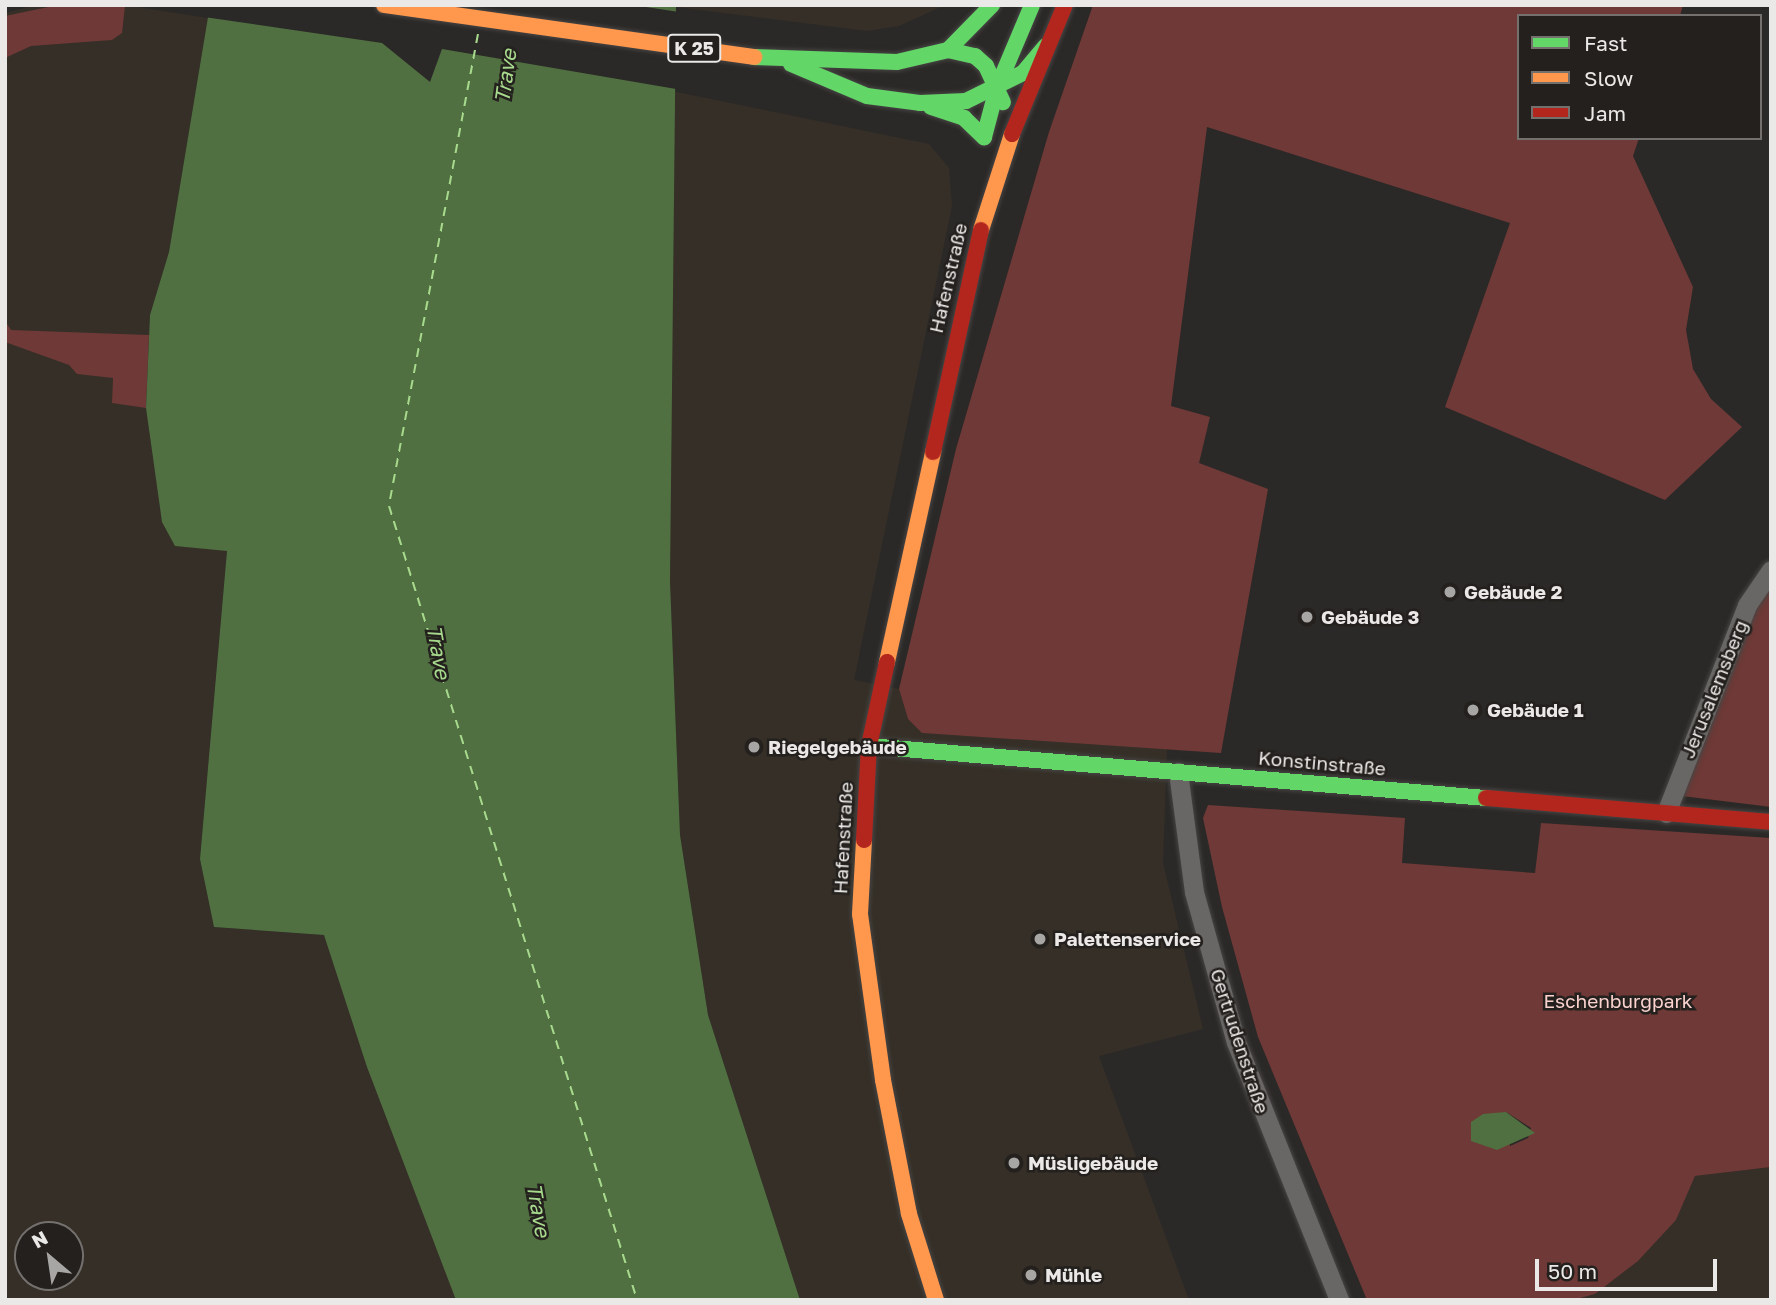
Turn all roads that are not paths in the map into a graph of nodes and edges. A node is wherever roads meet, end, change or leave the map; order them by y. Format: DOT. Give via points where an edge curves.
graph roads {
  1 [pos="384,5"];
  2 [pos="992,5"];
  3 [pos="1032,5"];
  4 [pos="1065,5"];
  5 [pos="1046,46"];
  6 [pos="948,50"];
  7 [pos="787,62"];
  8 [pos="997,88"];
  9 [pos="920,103"];
  10 [pos="1012,134"];
  11 [pos="984,150"];
  12 [pos="984,215"];
  13 [pos="1771,570"];
  14 [pos="869,746"];
  15 [pos="1178,772"];
  16 [pos="1667,813"];
  17 [pos="1771,822"];
  18 [pos="936,1300"];
  19 [pos="1339,1300"];
  1 -- 7 [label="main road, K 25"];
  2 -- 6 [label="main road"];
  3 -- 8 [label="main road, Hafenstraße"];
  4 -- 5 [label="main road, Hafenstraße / K 25"];
  5 -- 8 [label="main road, K 25" via="1023,73"];
  5 -- 10 [label="main road, Hafenstraße"];
  6 -- 7 [label="main road, K 25" via="897,62"];
  6 -- 8 [label="main road" via="975,56"];
  7 -- 9 [label="main road, K 25" via="867,96"];
  8 -- 9 [label="main road, K 25" via="966,101"];
  8 -- 10 [label="main road"];
  8 -- 11 [label="main road, Hafenstraße"];
  9 -- 11 [label="main road, K 25" via="964,118"];
  10 -- 12 [label="main road, Hafenstraße"];
  11 -- 12 [label="main road, Hafenstraße"];
  12 -- 14 [label="main road, Hafenstraße"];
  13 -- 16 [label="street, Jerusalemsberg" via="1747,606"];
  14 -- 15 [label="main road, Konstinstraße"];
  14 -- 18 [label="main road, Hafenstraße" via="860,915 906,1202"];
  15 -- 16 [label="main road, Konstinstraße"];
  15 -- 19 [label="street, Gertrudenstraße" via="1194,892 1236,1042"];
  16 -- 17 [label="main road, Konstinstraße"];
}
